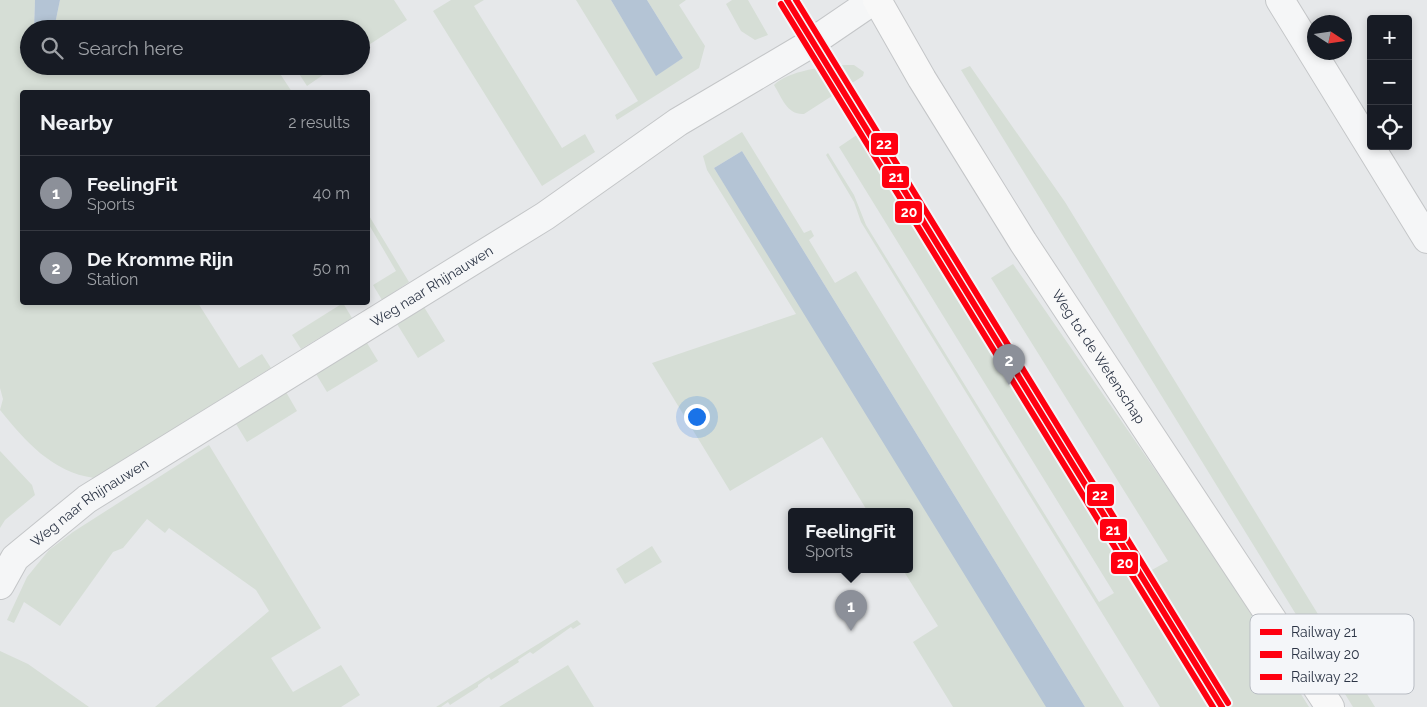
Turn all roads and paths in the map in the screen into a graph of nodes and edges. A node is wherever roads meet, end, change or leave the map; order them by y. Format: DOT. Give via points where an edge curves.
graph roads {
  1 [pos="875,0"];
  2 [pos="1280,0"];
  3 [pos="1427,239"];
  4 [pos="0,585"];
  5 [pos="1269,614"];
  6 [pos="1321,694"];
  7 [pos="1330,707"];
  1 -- 4 [label="street, Weg naar Rhijnauwen" via="805,47 678,122 545,216 87,499 15,558"];
  1 -- 5 [label="main road, Weg tot de Wetenschap" via="1023,242"];
  2 -- 3 [label="street"];
  6 -- 7 [label="main road, Weg tot de Wetenschap"];
}
